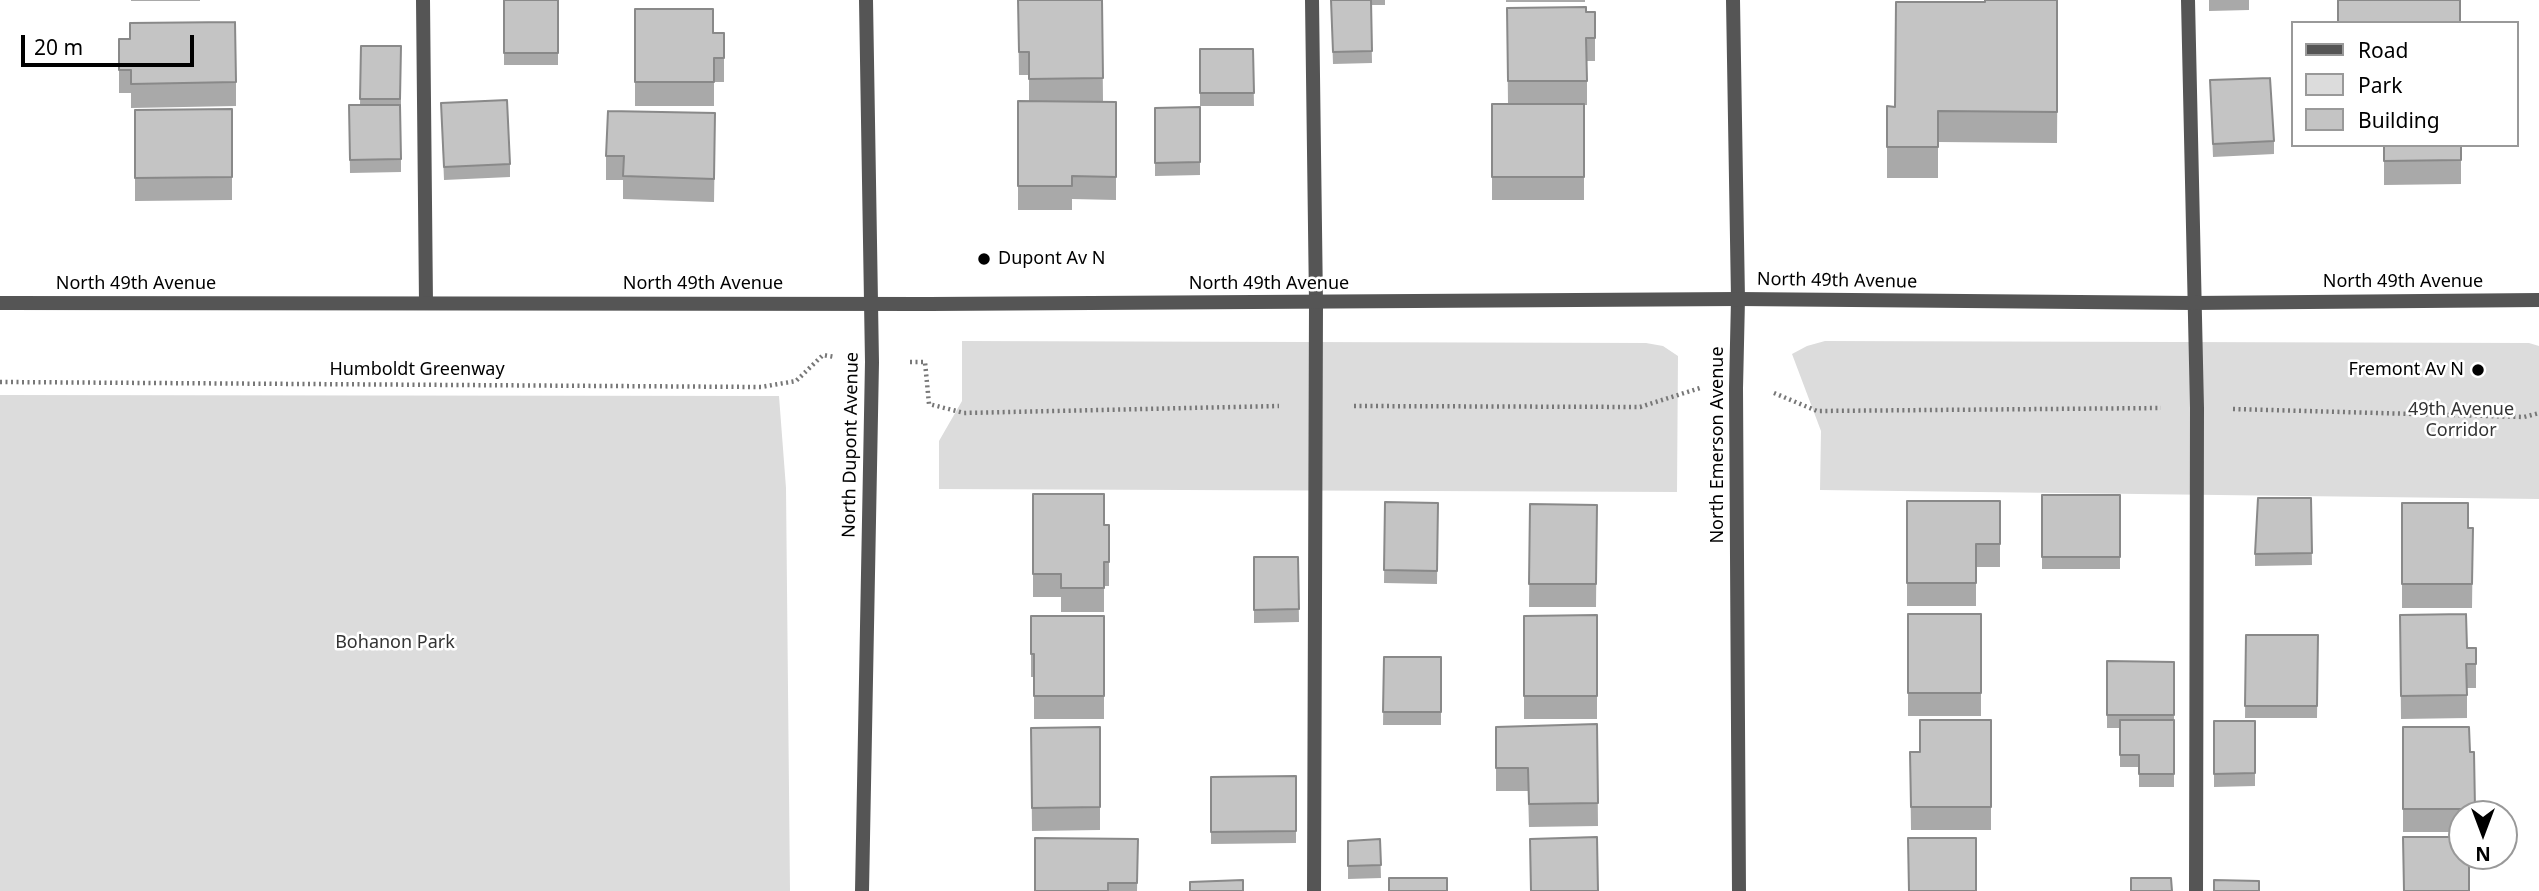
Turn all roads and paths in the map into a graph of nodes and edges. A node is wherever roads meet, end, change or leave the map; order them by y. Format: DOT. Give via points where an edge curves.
graph roads {
  1 [pos="423,0"];
  2 [pos="866,0"];
  3 [pos="1312,0"];
  4 [pos="1733,0"];
  5 [pos="2188,0"];
  6 [pos="1738,299"];
  7 [pos="2539,300"];
  8 [pos="0,303"];
  9 [pos="426,303"];
  10 [pos="1316,303"];
  11 [pos="2193,303"];
  12 [pos="872,304"];
  13 [pos="823,355"];
  14 [pos="925,362"];
  15 [pos="0,382"];
  16 [pos="929,404"];
  17 [pos="862,891"];
  18 [pos="1314,891"];
  19 [pos="1739,891"];
  20 [pos="2196,891"];
  1 -- 9 [label="street"];
  2 -- 12 [label="street, North Dupont Avenue"];
  3 -- 10 [label="street"];
  4 -- 6 [label="street, North Emerson Avenue"];
  5 -- 11 [label="street"];
  6 -- 10 [label="street, North 49th Avenue"];
  6 -- 11 [label="street, North 49th Avenue"];
  6 -- 19 [label="street, North Emerson Avenue"];
  7 -- 11 [label="street, North 49th Avenue"];
  8 -- 9 [label="street, North 49th Avenue"];
  9 -- 12 [label="street, North 49th Avenue"];
  10 -- 12 [label="street, North 49th Avenue"];
  10 -- 18 [label="street"];
  11 -- 20 [label="street"];
  12 -- 17 [label="street, North Dupont Avenue"];
  13 -- 15 [label="path, Humboldt Greenway" via="796,381 761,387"];
  14 -- 16 [label="path"];
}
